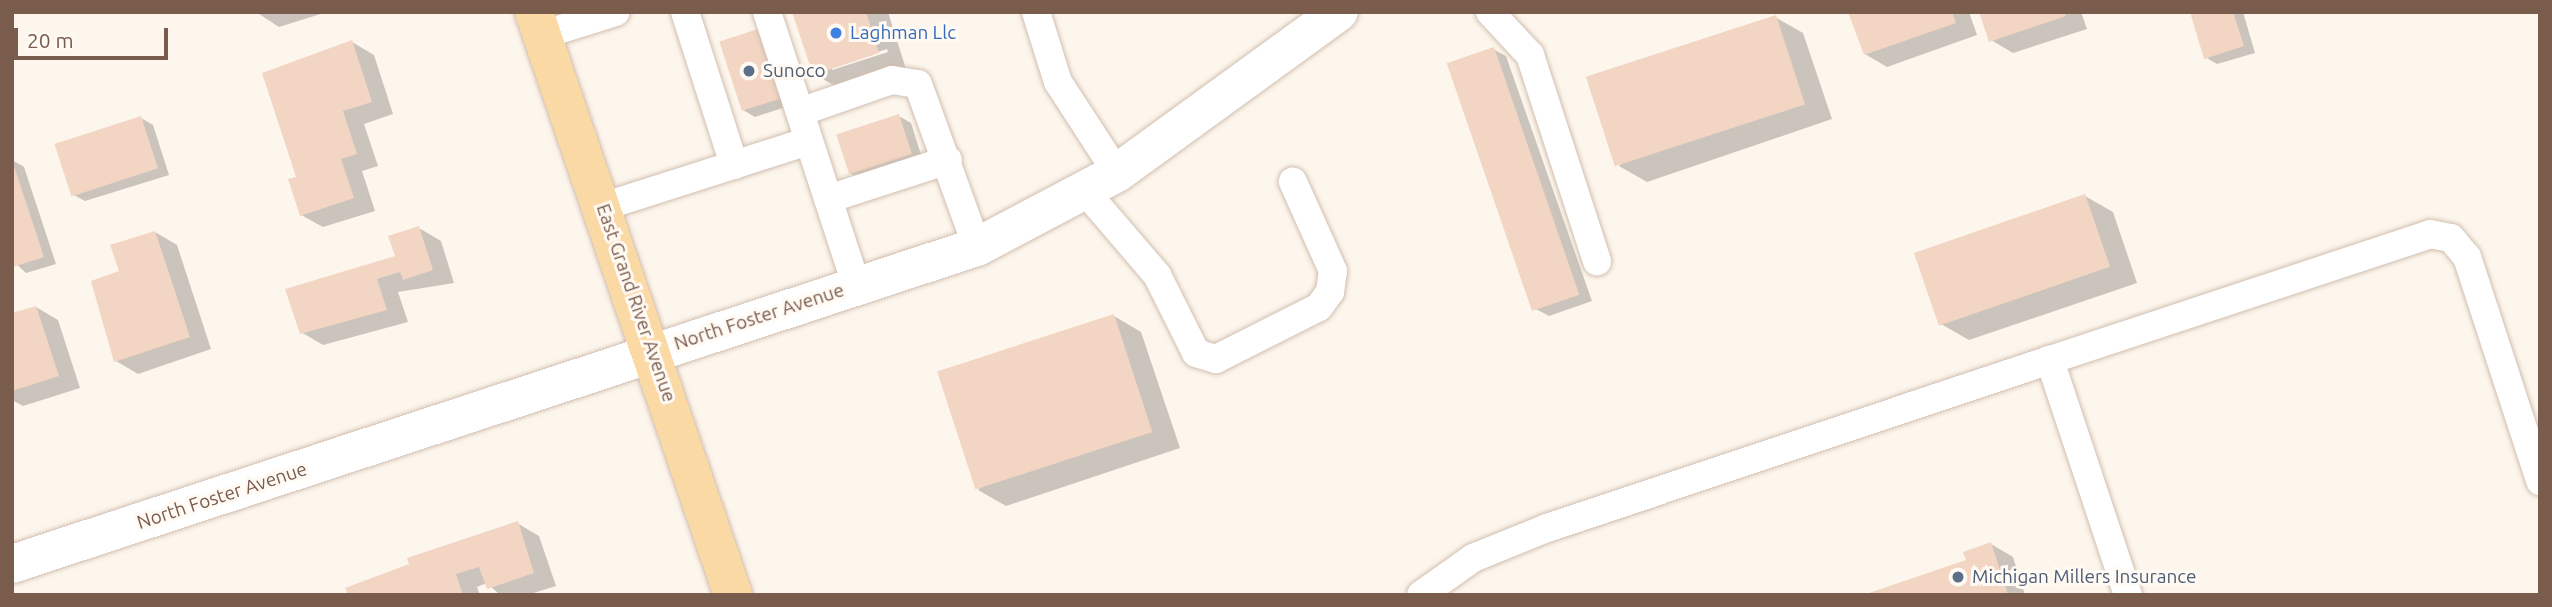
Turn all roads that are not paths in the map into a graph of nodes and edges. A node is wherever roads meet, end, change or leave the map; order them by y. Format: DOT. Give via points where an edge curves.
graph roads {
  1 [pos="617,12"];
  2 [pos="685,12"];
  3 [pos="767,12"];
  4 [pos="1036,12"];
  5 [pos="1339,12"];
  6 [pos="1490,12"];
  7 [pos="538,24"];
  8 [pos="800,112"];
  9 [pos="809,141"];
  10 [pos="948,160"];
  11 [pos="734,164"];
  12 [pos="1101,182"];
  13 [pos="1293,182"];
  14 [pos="828,199"];
  15 [pos="602,207"];
  16 [pos="977,247"];
  17 [pos="1597,261"];
  18 [pos="856,285"];
  19 [pos="653,353"];
  20 [pos="2050,360"];
  21 [pos="2540,481"];
  22 [pos="12,564"];
  23 [pos="733,595"];
  24 [pos="1421,595"];
  25 [pos="2128,595"];
  1 -- 7 [label="lane"];
  2 -- 11 [label="lane"];
  3 -- 8 [label="lane"];
  4 -- 12 [label="lane" via="1058,82"];
  5 -- 12 [label="street, North Foster Avenue"];
  6 -- 17 [label="lane" via="1530,55"];
  7 -- 15 [label="main road, East Grand River Avenue"];
  8 -- 9 [label="lane"];
  8 -- 10 [label="lane" via="907,79 928,98"];
  9 -- 11 [label="lane"];
  9 -- 14 [label="lane"];
  10 -- 14 [label="lane"];
  10 -- 16 [label="lane"];
  11 -- 15 [label="lane"];
  12 -- 13 [label="lane" via="1157,275 1196,353 1216,359 1319,307 1330,292 1333,271"];
  12 -- 16 [label="street, North Foster Avenue"];
  14 -- 18 [label="lane"];
  15 -- 19 [label="main road, East Grand River Avenue"];
  16 -- 18 [label="street, North Foster Avenue"];
  18 -- 19 [label="street, North Foster Avenue"];
  19 -- 22 [label="street, North Foster Avenue"];
  19 -- 23 [label="main road, East Grand River Avenue"];
  20 -- 21 [label="lane" via="2430,233 2451,238 2466,257"];
  20 -- 24 [label="lane" via="1547,528 1473,558"];
  20 -- 25 [label="lane"];
}
